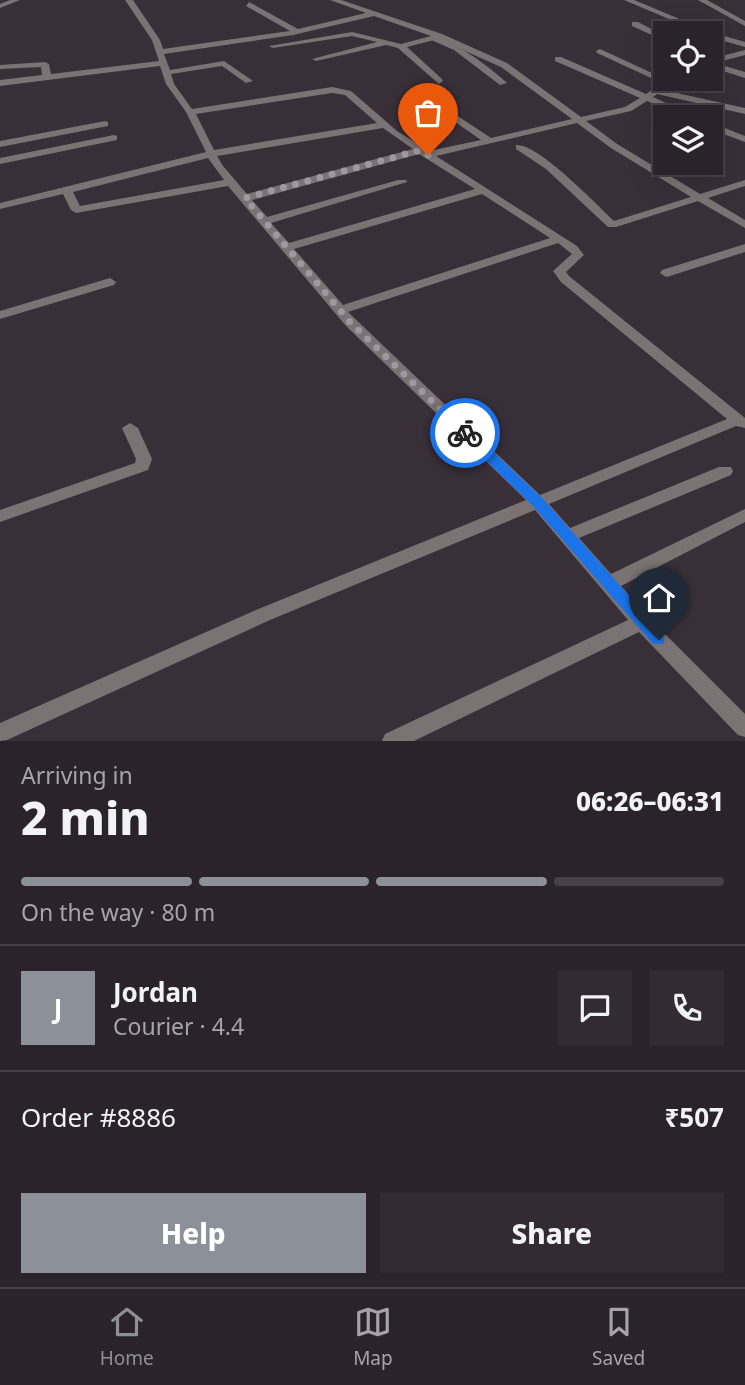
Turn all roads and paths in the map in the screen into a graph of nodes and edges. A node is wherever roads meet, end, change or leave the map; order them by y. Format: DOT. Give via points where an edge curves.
graph roads {
  1 [pos="16,0"];
  2 [pos="129,0"];
  3 [pos="334,0"];
  4 [pos="628,0"];
  5 [pos="702,0"];
  6 [pos="249,4"];
  7 [pos="0,6"];
  8 [pos="373,14"];
  9 [pos="678,21"];
  10 [pos="635,24"];
  11 [pos="745,24"];
  12 [pos="297,32"];
  13 [pos="653,33"];
  14 [pos="435,37"];
  15 [pos="723,38"];
  16 [pos="386,43"];
  17 [pos="745,45"];
  18 [pos="273,46"];
  19 [pos="401,46"];
  20 [pos="600,51"];
  21 [pos="745,52"];
  22 [pos="723,58"];
  23 [pos="316,59"];
  24 [pos="558,59"];
  25 [pos="163,63"];
  26 [pos="723,66"];
  27 [pos="0,67"];
  28 [pos="653,73"];
  29 [pos="745,75"];
  30 [pos="47,77"];
  31 [pos="249,81"];
  32 [pos="439,81"];
  33 [pos="0,83"];
  34 [pos="503,83"];
  35 [pos="656,91"];
  36 [pos="661,91"];
  37 [pos="647,98"];
  38 [pos="664,105"];
  39 [pos="441,108"];
  40 [pos="745,111"];
  41 [pos="190,112"];
  42 [pos="579,121"];
  43 [pos="105,124"];
  44 [pos="384,125"];
  45 [pos="723,130"];
  46 [pos="114,138"];
  47 [pos="745,139"];
  48 [pos="488,140"];
  49 [pos="0,144"];
  50 [pos="519,147"];
  51 [pos="424,153"];
  52 [pos="211,154"];
  53 [pos="0,161"];
  54 [pos="231,182"];
  55 [pos="402,183"];
  56 [pos="745,183"];
  57 [pos="67,190"];
  58 [pos="484,190"];
  59 [pos="245,198"];
  60 [pos="699,199"];
  61 [pos="0,206"];
  62 [pos="265,221"];
  63 [pos="745,225"];
  64 [pos="560,239"];
  65 [pos="288,247"];
  66 [pos="745,248"];
  67 [pos="666,274"];
  68 [pos="110,282"];
  69 [pos="340,310"];
  70 [pos="0,315"];
  71 [pos="741,423"];
  72 [pos="130,428"];
  73 [pos="724,471"];
  74 [pos="538,502"];
  75 [pos="745,514"];
  76 [pos="0,516"];
  77 [pos="567,536"];
  78 [pos="608,584"];
  79 [pos="642,622"];
  80 [pos="745,728"];
  81 [pos="0,733"];
  82 [pos="392,741"];
  1 -- 7 [label="street"];
  2 -- 25 [label="street"];
  3 -- 8 [label="street"];
  4 -- 9 [label="street"];
  5 -- 11 [label="street"];
  6 -- 12 [label="street"];
  8 -- 12 [label="street"];
  8 -- 14 [label="street"];
  10 -- 13 [label="street"];
  12 -- 25 [label="street"];
  14 -- 19 [label="street"];
  14 -- 34 [label="lane"];
  14 -- 42 [label="street" via="505,65"];
  15 -- 17 [label="street"];
  16 -- 18 [label="street" via="352,34"];
  16 -- 19 [label="street"];
  16 -- 23 [label="street"];
  19 -- 32 [label="street"];
  20 -- 28 [label="street"];
  21 -- 22 [label="street"];
  24 -- 37 [label="street"];
  25 -- 30 [label="street"];
  25 -- 31 [label="street" via="224,63"];
  25 -- 41 [label="street"];
  26 -- 29 [label="street"];
  27 -- 30 [label="street" via="45,64"];
  30 -- 33 [label="street"];
  35 -- 37 [label="street"];
  36 -- 40 [label="street"];
  37 -- 38 [label="street"];
  37 -- 42 [label="street" via="628,109"];
  39 -- 48 [label="street"];
  41 -- 44 [label="street" via="339,89"];
  41 -- 52 [label="street"];
  42 -- 48 [label="street"];
  42 -- 60 [label="street"];
  43 -- 49 [label="street"];
  44 -- 51 [label="street"];
  44 -- 52 [label="street"];
  45 -- 47 [label="street"];
  46 -- 53 [label="street"];
  48 -- 51 [label="street"];
  50 -- 60 [label="street" via="550,167 612,225"];
  51 -- 58 [label="street"];
  51 -- 59 [label="street"];
  52 -- 54 [label="street"];
  52 -- 57 [label="street"];
  54 -- 57 [label="street" via="76,210"];
  54 -- 59 [label="street"];
  55 -- 62 [label="street"];
  56 -- 60 [label="street"];
  57 -- 61 [label="street"];
  58 -- 64 [label="street"];
  58 -- 65 [label="street"];
  59 -- 62 [label="street"];
  60 -- 63 [label="street"];
  62 -- 65 [label="street"];
  64 -- 69 [label="street"];
  64 -- 71 [label="street" via="578,255 559,271 565,279"];
  65 -- 69 [label="street"];
  66 -- 67 [label="street"];
  68 -- 70 [label="street"];
  69 -- 74 [label="street"];
  71 -- 74 [label="street"];
  72 -- 76 [label="street" via="144,459 142,466"];
  73 -- 77 [label="street"];
  74 -- 77 [label="street"];
  74 -- 81 [label="street" via="263,615"];
  75 -- 78 [label="street"];
  77 -- 78 [label="street"];
  78 -- 79 [label="street"];
  79 -- 80 [label="street"];
  79 -- 82 [label="street"];
}
